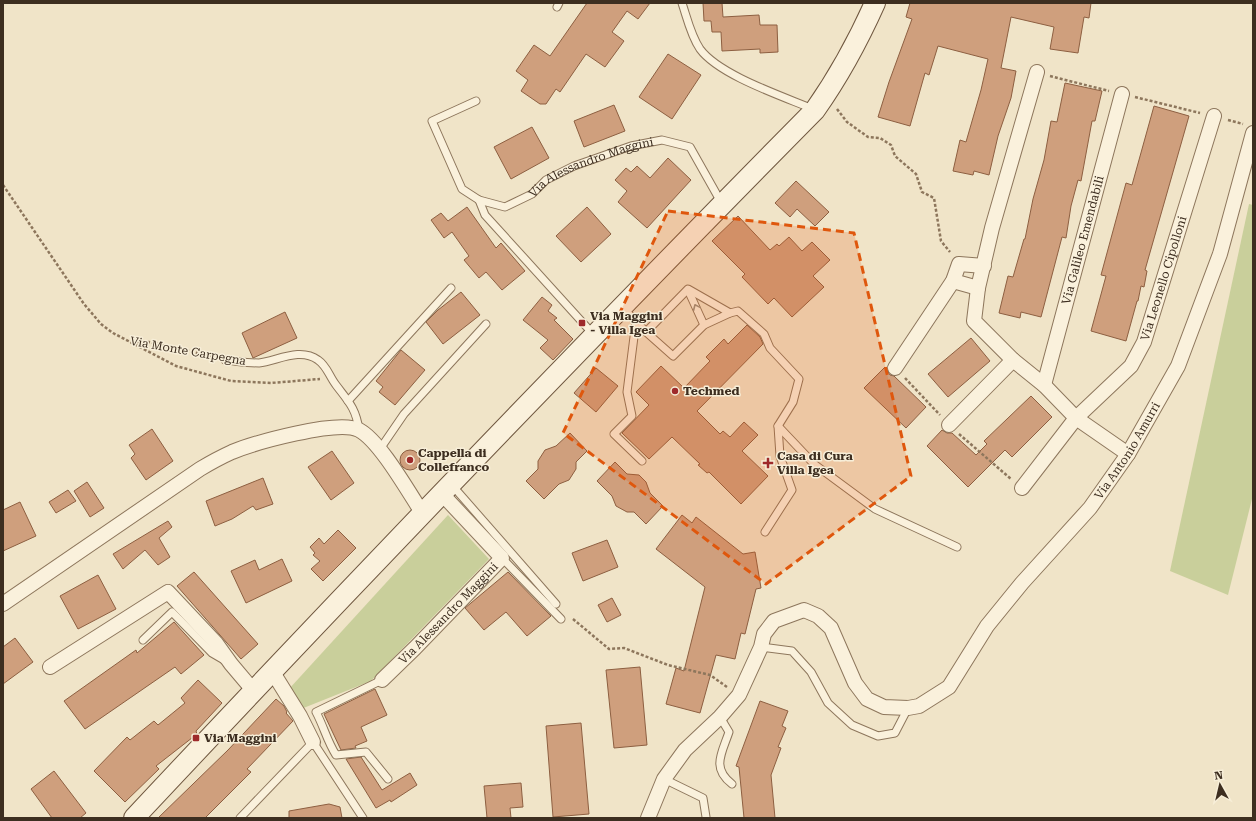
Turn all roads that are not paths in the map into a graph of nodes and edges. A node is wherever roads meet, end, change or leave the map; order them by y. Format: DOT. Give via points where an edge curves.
graph roads {
  1 [pos="682,3"];
  2 [pos="875,3"];
  3 [pos="1037,72"];
  4 [pos="1122,94"];
  5 [pos="476,101"];
  6 [pos="819,105"];
  7 [pos="1214,116"];
  8 [pos="1250,129"];
  9 [pos="479,200"];
  10 [pos="722,204"];
  11 [pos="984,266"];
  12 [pos="953,281"];
  13 [pos="450,288"];
  14 [pos="978,288"];
  15 [pos="688,290"];
  16 [pos="621,306"];
  17 [pos="730,313"];
  18 [pos="636,321"];
  19 [pos="486,324"];
  20 [pos="704,326"];
  21 [pos="646,332"];
  22 [pos="594,334"];
  23 [pos="225,360"];
  24 [pos="1013,360"];
  25 [pos="895,368"];
  26 [pos="1044,385"];
  27 [pos="348,401"];
  28 [pos="1076,418"];
  29 [pos="949,425"];
  30 [pos="778,426"];
  31 [pos="359,430"];
  32 [pos="380,449"];
  33 [pos="1128,454"];
  34 [pos="642,461"];
  35 [pos="1022,488"];
  36 [pos="446,489"];
  37 [pos="423,514"];
  38 [pos="765,532"];
  39 [pos="957,547"];
  40 [pos="502,558"];
  41 [pos="3,604"];
  42 [pos="556,604"];
  43 [pos="561,619"];
  44 [pos="143,640"];
  45 [pos="761,647"];
  46 [pos="231,664"];
  47 [pos="50,667"];
  48 [pos="272,671"];
  49 [pos="382,680"];
  50 [pos="253,690"];
  51 [pos="908,708"];
  52 [pos="720,717"];
  53 [pos="313,742"];
  54 [pos="388,779"];
  55 [pos="664,779"];
  56 [pos="732,784"];
  57 [pos="706,817"];
  58 [pos="134,818"];
  59 [pos="240,818"];
  60 [pos="363,818"];
  61 [pos="648,818"];
  1 -- 6 [label="lane" via="691,32 700,49 721,68"];
  2 -- 6 [label="main road" via="856,44"];
  3 -- 11 [label="street" via="992,228"];
  4 -- 26 [label="street, Via Galileo Emendabili"];
  5 -- 9 [label="lane, Via Alessandro Maggini" via="432,121 462,189"];
  6 -- 10 [label="main road"];
  7 -- 28 [label="street, Via Leonello Cipolloni" via="1144,342 1132,366"];
  8 -- 33 [label="street, Via Antonio Amurri" via="1220,254 1178,366"];
  9 -- 10 [label="lane, Via Alessandro Maggini" via="505,207 532,194 546,180 574,166 631,146 662,140 690,147"];
  9 -- 22 [label="lane" via="485,215"];
  10 -- 16 [label="main road"];
  11 -- 12 [label="street" via="958,264"];
  11 -- 14 [label="street"];
  12 -- 14 [label="street"];
  12 -- 25 [label="street"];
  13 -- 27 [label="lane"];
  14 -- 24 [label="street" via="974,321"];
  15 -- 17 [label="lane"];
  20 -- 15 [label="lane, one-way"];
  15 -- 21 [label="lane"];
  16 -- 18 [label="lane"];
  16 -- 22 [label="main road"];
  17 -- 20 [label="lane"];
  17 -- 30 [label="lane" via="738,311 764,334 770,348 799,379 792,402"];
  18 -- 21 [label="lane"];
  18 -- 34 [label="lane" via="627,392 632,416 614,434"];
  19 -- 32 [label="lane" via="404,414"];
  20 -- 21 [label="lane" via="673,356"];
  22 -- 36 [label="main road"];
  23 -- 27 [label="lane, Via Monte Carpegna" via="260,363 286,356 304,355 317,359"];
  24 -- 26 [label="street"];
  24 -- 29 [label="street"];
  26 -- 28 [label="street"];
  27 -- 31 [label="lane, Via Monte Carpegna" via="357,414"];
  28 -- 33 [label="street"];
  28 -- 35 [label="street, Via Leonello Cipolloni"];
  30 -- 38 [label="lane" via="780,456 792,490"];
  30 -- 39 [label="lane" via="814,464 874,509"];
  31 -- 32 [label="street"];
  31 -- 41 [label="street" via="342,426 310,431 231,452 200,469"];
  32 -- 37 [label="street"];
  33 -- 51 [label="street, Via Antonio Amurri" via="1090,508 987,626 949,687 919,706"];
  36 -- 37 [label="main road"];
  36 -- 40 [label="street, Via Alessandro Maggini"];
  36 -- 42 [label="lane"];
  37 -- 48 [label="main road"];
  40 -- 43 [label="lane"];
  40 -- 49 [label="street, Via Alessandro Maggini"];
  44 -- 46 [label="lane" via="172,612 212,653"];
  45 -- 51 [label="lane" via="792,651 811,672 828,703 852,725 878,736 895,733"];
  45 -- 51 [label="street" via="764,634 774,621 804,610 818,616 831,628 855,683 867,699 884,708"];
  45 -- 52 [label="street" via="739,695"];
  46 -- 47 [label="street" via="216,643 168,592"];
  46 -- 50 [label="street"];
  48 -- 50 [label="main road"];
  48 -- 53 [label="street"];
  49 -- 54 [label="lane" via="316,712 336,755 366,752"];
  50 -- 58 [label="main road"];
  52 -- 55 [label="street" via="685,750"];
  52 -- 56 [label="lane" via="729,732 719,764 722,776"];
  53 -- 59 [label="lane"];
  53 -- 60 [label="lane"];
  55 -- 57 [label="lane" via="704,798"];
  55 -- 61 [label="street"];
}
